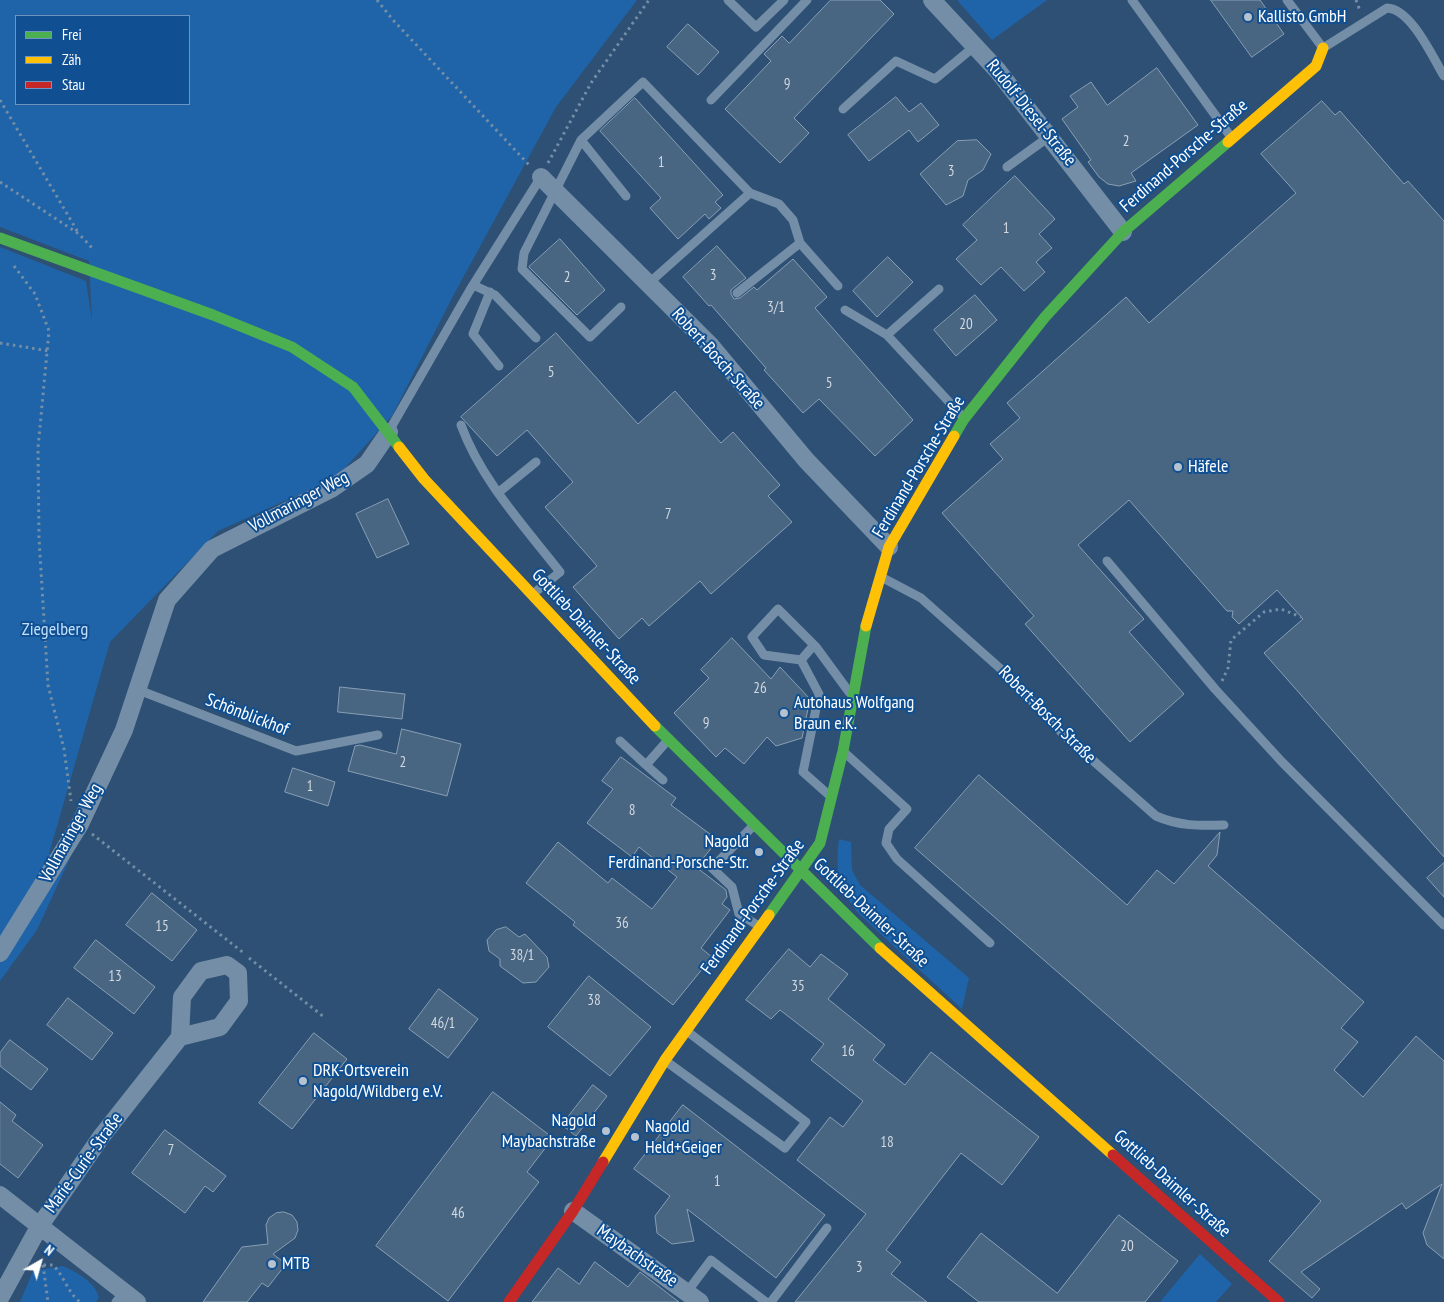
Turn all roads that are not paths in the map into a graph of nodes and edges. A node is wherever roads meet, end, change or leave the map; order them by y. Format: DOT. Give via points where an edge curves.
graph roads {
  1 [pos="728,0"];
  2 [pos="784,0"];
  3 [pos="807,0"];
  4 [pos="932,0"];
  5 [pos="1132,0"];
  6 [pos="1291,2"];
  7 [pos="975,46"];
  8 [pos="1323,48"];
  9 [pos="1444,76"];
  10 [pos="711,100"];
  11 [pos="843,109"];
  12 [pos="1050,136"];
  13 [pos="1231,137"];
  14 [pos="581,140"];
  15 [pos="1007,167"];
  16 [pos="541,177"];
  17 [pos="556,192"];
  18 [pos="750,193"];
  19 [pos="626,196"];
  20 [pos="1124,232"];
  21 [pos="0,238"];
  22 [pos="800,243"];
  23 [pos="649,283"];
  24 [pos="473,285"];
  25 [pos="838,286"];
  26 [pos="939,289"];
  27 [pos="490,292"];
  28 [pos="737,293"];
  29 [pos="621,307"];
  30 [pos="845,310"];
  31 [pos="887,335"];
  32 [pos="536,338"];
  33 [pos="499,366"];
  34 [pos="964,419"];
  35 [pos="461,425"];
  36 [pos="389,432"];
  37 [pos="536,462"];
  38 [pos="499,492"];
  39 [pos="889,547"];
  40 [pos="1107,561"];
  41 [pos="880,577"];
  42 [pos="531,594"];
  43 [pos="814,645"];
  44 [pos="801,660"];
  45 [pos="136,689"];
  46 [pos="852,696"];
  47 [pos="378,735"];
  48 [pos="668,740"];
  49 [pos="620,741"];
  50 [pos="843,751"];
  51 [pos="646,765"];
  52 [pos="663,780"];
  53 [pos="832,799"];
  54 [pos="754,825"];
  55 [pos="1224,825"];
  56 [pos="800,871"];
  57 [pos="1444,925"];
  58 [pos="760,926"];
  59 [pos="990,943"];
  60 [pos="0,952"];
  61 [pos="686,1030"];
  62 [pos="180,1037"];
  63 [pos="665,1060"];
  64 [pos="0,1195"];
  65 [pos="573,1211"];
  66 [pos="39,1227"];
  67 [pos="828,1228"];
  68 [pos="693,1297"];
  69 [pos="0,1298"];
  70 [pos="126,1299"];
  71 [pos="509,1302"];
  72 [pos="766,1302"];
  73 [pos="771,1302"];
  74 [pos="1279,1302"];
  1 -- 2 [label="lane" via="756,27"];
  3 -- 10 [label="lane"];
  4 -- 7 [label="street, Rudolf-Diesel-Straße"];
  5 -- 13 [label="lane"];
  6 -- 8 [label="lane"];
  7 -- 11 [label="lane" via="935,78 896,61"];
  7 -- 12 [label="street, Rudolf-Diesel-Straße"];
  8 -- 9 [label="lane" via="1387,8 1396,8 1406,15"];
  8 -- 13 [label="street, Ferdinand-Porsche-Straße" via="1316,66"];
  12 -- 15 [label="lane"];
  12 -- 20 [label="street, Rudolf-Diesel-Straße"];
  13 -- 20 [label="street, Ferdinand-Porsche-Straße"];
  14 -- 17 [label="lane"];
  14 -- 18 [label="lane" via="643,82"];
  14 -- 19 [label="lane"];
  16 -- 17 [label="street, Robert-Bosch-Straße"];
  16 -- 24 [label="lane"];
  17 -- 23 [label="street, Robert-Bosch-Straße"];
  17 -- 29 [label="lane" via="524,253 522,269 590,337"];
  18 -- 22 [label="lane" via="778,204 792,220"];
  18 -- 23 [label="lane"];
  20 -- 34 [label="street, Ferdinand-Porsche-Straße" via="1044,317"];
  21 -- 36 [label="street" via="292,347 353,387"];
  22 -- 25 [label="lane"];
  22 -- 28 [label="lane"];
  23 -- 39 [label="street, Robert-Bosch-Straße" via="711,346 806,460"];
  24 -- 27 [label="lane"];
  24 -- 36 [label="lane"];
  26 -- 31 [label="lane"];
  27 -- 32 [label="lane"];
  27 -- 33 [label="lane" via="473,334"];
  30 -- 31 [label="lane"];
  31 -- 34 [label="lane"];
  34 -- 39 [label="street, Ferdinand-Porsche-Straße"];
  35 -- 38 [label="lane" via="476,460"];
  36 -- 42 [label="street, Gottlieb-Daimler-Straße" via="424,479"];
  36 -- 45 [label="street, Vollmaringer Weg" via="367,464 331,489 212,549 168,600"];
  37 -- 38 [label="lane"];
  38 -- 42 [label="lane" via="560,572"];
  39 -- 41 [label="street, Ferdinand-Porsche-Straße"];
  40 -- 57 [label="lane" via="1215,689 1282,762"];
  41 -- 46 [label="street, Ferdinand-Porsche-Straße"];
  41 -- 55 [label="lane, Robert-Bosch-Straße" via="921,598 1003,671 1064,735 1156,816 1195,826"];
  42 -- 48 [label="street, Gottlieb-Daimler-Straße"];
  43 -- 44 [label="lane"];
  43 -- 44 [label="lane" via="778,609 752,637 764,655"];
  43 -- 46 [label="lane"];
  44 -- 53 [label="lane" via="819,694 803,772"];
  45 -- 47 [label="lane, Schönblickhof" via="296,751"];
  45 -- 60 [label="street, Vollmaringer Weg" via="124,730 80,824"];
  46 -- 50 [label="street, Ferdinand-Porsche-Straße"];
  48 -- 51 [label="lane"];
  48 -- 54 [label="street, Gottlieb-Daimler-Straße"];
  49 -- 51 [label="lane"];
  50 -- 53 [label="street, Ferdinand-Porsche-Straße"];
  50 -- 59 [label="lane" via="907,809 890,829 886,843 897,859"];
  51 -- 52 [label="lane"];
  53 -- 56 [label="street, Ferdinand-Porsche-Straße" via="820,843"];
  54 -- 56 [label="street, Gottlieb-Daimler-Straße"];
  54 -- 58 [label="lane" via="712,868 732,887 739,914"];
  56 -- 58 [label="street, Ferdinand-Porsche-Straße"];
  56 -- 74 [label="street, Gottlieb-Daimler-Straße" via="861,930"];
  58 -- 61 [label="street, Ferdinand-Porsche-Straße"];
  61 -- 63 [label="street, Ferdinand-Porsche-Straße"];
  61 -- 63 [label="lane" via="806,1122 785,1148"];
  62 -- 66 [label="street, Marie-Curie-Straße" via="101,1137"];
  63 -- 65 [label="street, Ferdinand-Porsche-Straße"];
  64 -- 66 [label="street"];
  65 -- 68 [label="street, Maybachstraße"];
  65 -- 71 [label="street, Ferdinand-Porsche-Straße"];
  66 -- 69 [label="street, Marie-Curie-Straße"];
  66 -- 70 [label="street"];
  67 -- 73 [label="lane"];
  68 -- 72 [label="lane" via="711,1260"];
}
